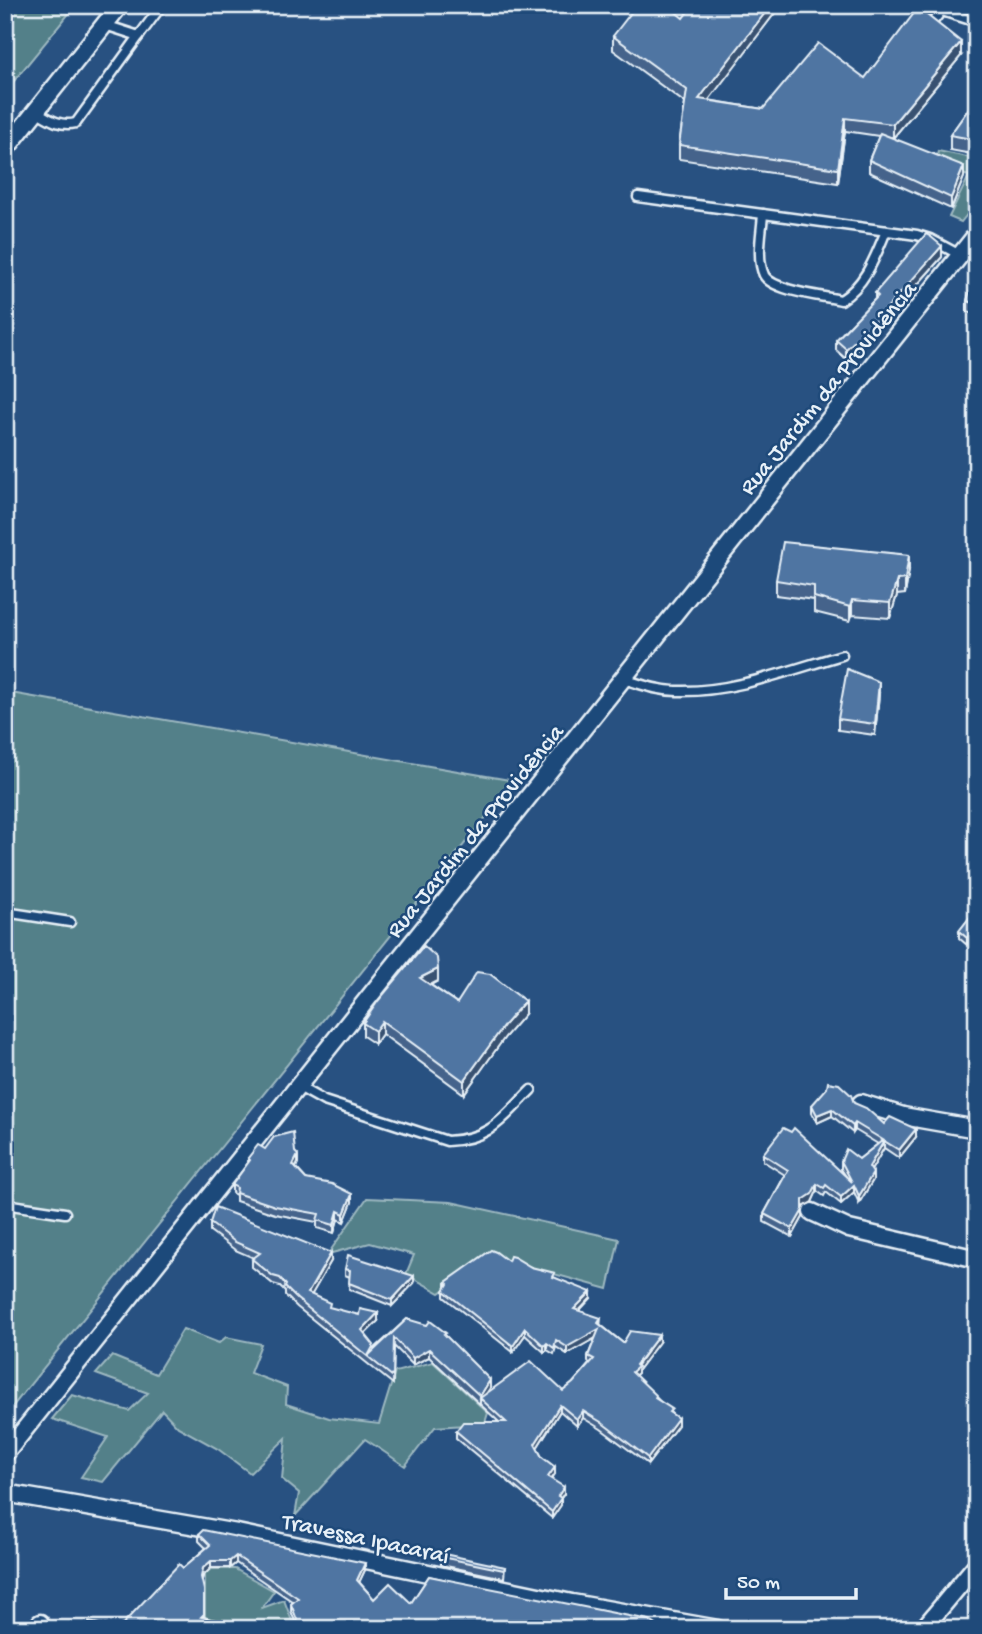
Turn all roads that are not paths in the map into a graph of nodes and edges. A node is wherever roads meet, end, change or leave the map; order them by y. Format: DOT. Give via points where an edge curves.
graph roads {
  1 [pos="120,5"];
  2 [pos="162,5"];
  3 [pos="944,8"];
  4 [pos="977,22"];
  5 [pos="931,24"];
  6 [pos="105,25"];
  7 [pos="139,36"];
  8 [pos="36,111"];
  9 [pos="5,150"];
  10 [pos="638,197"];
  11 [pos="763,214"];
  12 [pos="886,231"];
  13 [pos="977,234"];
  14 [pos="961,255"];
  15 [pos="842,655"];
  16 [pos="624,679"];
  17 [pos="5,912"];
  18 [pos="70,922"];
  19 [pos="299,1087"];
  20 [pos="531,1090"];
  21 [pos="861,1103"];
  22 [pos="977,1129"];
  23 [pos="5,1204"];
  24 [pos="812,1212"];
  25 [pos="65,1213"];
  26 [pos="977,1259"];
  27 [pos="5,1454"];
  28 [pos="5,1493"];
  29 [pos="977,1564"];
  30 [pos="718,1629"];
  31 [pos="923,1629"];
  1 -- 6 [label="street"];
  2 -- 7 [label="lane"];
  3 -- 4 [label="lane"];
  3 -- 5 [label="lane"];
  6 -- 7 [label="lane"];
  6 -- 8 [label="street"];
  7 -- 8 [label="lane" via="76,123 57,123"];
  8 -- 9 [label="street"];
  10 -- 11 [label="lane"];
  11 -- 12 [label="lane"];
  11 -- 12 [label="lane" via="761,260 772,285 841,300 863,281"];
  12 -- 14 [label="lane" via="930,239"];
  13 -- 14 [label="street, Rua Jardim da Providência"];
  14 -- 16 [label="street, Rua Jardim da Providência"];
  15 -- 16 [label="lane" via="724,687 677,692"];
  16 -- 19 [label="street, Rua Jardim da Providência"];
  17 -- 18 [label="lane"];
  19 -- 20 [label="lane" via="324,1101 447,1140 468,1140 489,1132"];
  19 -- 27 [label="street, Rua Jardim da Providência"];
  21 -- 22 [label="street"];
  23 -- 25 [label="lane"];
  24 -- 26 [label="street" via="849,1229"];
  28 -- 30 [label="street, Travessa Ipacaraí" via="237,1533"];
  29 -- 31 [label="street"];
}
